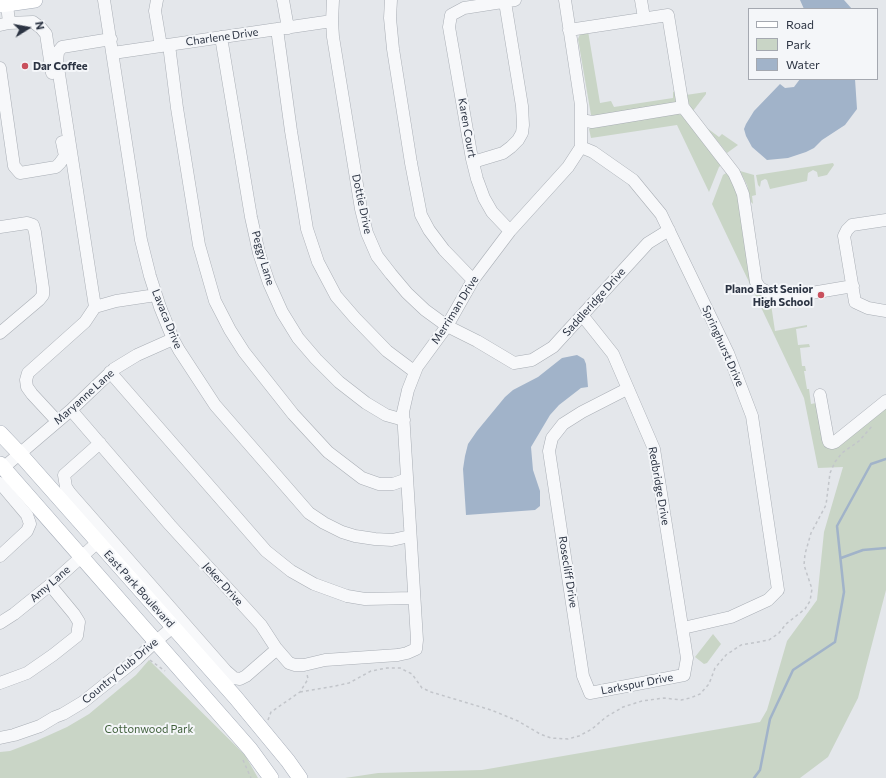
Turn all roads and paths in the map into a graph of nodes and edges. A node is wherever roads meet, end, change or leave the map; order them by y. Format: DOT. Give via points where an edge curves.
graph roads {
  1 [pos="35,0"];
  2 [pos="104,0"];
  3 [pos="157,0"];
  4 [pos="283,0"];
  5 [pos="333,0"];
  6 [pos="391,0"];
  7 [pos="565,0"];
  8 [pos="641,0"];
  9 [pos="510,1"];
  10 [pos="4,3"];
  11 [pos="644,18"];
  12 [pos="332,22"];
  13 [pos="5,24"];
  14 [pos="282,28"];
  15 [pos="569,30"];
  16 [pos="221,37"];
  17 [pos="111,39"];
  18 [pos="165,46"];
  19 [pos="113,54"];
  20 [pos="0,68"];
  21 [pos="683,107"];
  22 [pos="3,117"];
  23 [pos="581,120"];
  24 [pos="580,147"];
  25 [pos="473,162"];
  26 [pos="886,220"];
  27 [pos="0,228"];
  28 [pos="669,230"];
  29 [pos="510,231"];
  30 [pos="473,280"];
  31 [pos="853,286"];
  32 [pos="156,295"];
  33 [pos="95,307"];
  34 [pos="886,311"];
  35 [pos="582,315"];
  36 [pos="447,326"];
  37 [pos="0,333"];
  38 [pos="173,339"];
  39 [pos="514,363"];
  40 [pos="110,372"];
  41 [pos="415,372"];
  42 [pos="627,389"];
  43 [pos="820,394"];
  44 [pos="886,401"];
  45 [pos="71,410"];
  46 [pos="404,420"];
  47 [pos="57,421"];
  48 [pos="874,424"];
  49 [pos="0,433"];
  50 [pos="100,443"];
  51 [pos="20,454"];
  52 [pos="2,466"];
  53 [pos="407,479"];
  54 [pos="0,483"];
  55 [pos="410,536"];
  56 [pos="98,542"];
  57 [pos="0,556"];
  58 [pos="81,557"];
  59 [pos="50,585"];
  60 [pos="414,598"];
  61 [pos="0,623"];
  62 [pos="173,627"];
  63 [pos="683,628"];
  64 [pos="155,642"];
  65 [pos="277,649"];
  66 [pos="416,649"];
  67 [pos="306,664"];
  68 [pos="684,675"];
  69 [pos="0,683"];
  70 [pos="300,692"];
  71 [pos="590,693"];
  72 [pos="267,724"];
  73 [pos="0,738"];
  74 [pos="271,778"];
  75 [pos="300,778"];
  1 -- 10 [label="main road"];
  2 -- 17 [label="street, Lavaca Drive"];
  3 -- 18 [label="street" via="155,11"];
  4 -- 14 [label="street"];
  5 -- 12 [label="street, Dottie Drive"];
  6 -- 30 [label="street" via="393,49 421,215 444,250"];
  7 -- 15 [label="street, Merriman Drive"];
  8 -- 11 [label="street"];
  9 -- 25 [label="street" via="522,106 522,133 503,153"];
  9 -- 25 [label="street, Karen Court" via="464,8 451,15 449,27"];
  10 -- 13 [label="street"];
  11 -- 15 [label="street"];
  11 -- 21 [label="street" via="668,14"];
  12 -- 14 [label="street, Charlene Drive"];
  12 -- 36 [label="street, Dottie Drive" via="361,209 368,233 377,256 395,278 426,310"];
  13 -- 22 [label="street" via="33,22 46,34 64,156 60,164 56,167 20,173 14,166"];
  14 -- 16 [label="street, Charlene Drive"];
  14 -- 41 [label="street" via="291,131 307,229 318,262 336,296 355,318 387,352"];
  15 -- 23 [label="street, Merriman Drive" via="581,104"];
  16 -- 18 [label="street, Charlene Drive"];
  16 -- 46 [label="street, Peggy Lane" via="251,217 259,253 282,312 298,338 340,382 386,415"];
  17 -- 19 [label="street, Lavaca Drive"];
  17 -- 33 [label="street" via="62,46 57,61"];
  18 -- 19 [label="street, Charlene Drive"];
  18 -- 53 [label="street" via="199,245 215,301 230,330 293,414 328,452 362,478 379,484 393,484"];
  19 -- 32 [label="street, Lavaca Drive" via="141,240"];
  20 -- 22 [label="street"];
  21 -- 23 [label="street" via="592,122"];
  21 -- 31 [label="street" via="734,173 739,184 743,194 756,282 760,288 782,298 806,298"];
  23 -- 24 [label="street, Merriman Drive"];
  24 -- 28 [label="street, Springhurst Drive" via="593,152 633,180 661,214"];
  24 -- 29 [label="street, Merriman Drive" via="568,167"];
  25 -- 29 [label="street, Karen Court" via="484,198 492,212"];
  26 -- 31 [label="street" via="852,225 847,230 844,236"];
  27 -- 37 [label="street" via="27,223 33,225 43,288 43,295 39,300"];
  28 -- 35 [label="street, Saddleridge Drive" via="648,243"];
  28 -- 63 [label="street, Springhurst Drive" via="728,353 752,416 778,590 768,600 731,617"];
  29 -- 30 [label="street, Merriman Drive"];
  30 -- 36 [label="street, Merriman Drive"];
  31 -- 34 [label="street" via="855,302 868,308"];
  32 -- 33 [label="street"];
  32 -- 38 [label="street, Lavaca Drive"];
  33 -- 47 [label="street" via="85,322 28,373 27,387"];
  35 -- 39 [label="street, Saddleridge Drive" via="553,347 532,360"];
  35 -- 42 [label="street, Redbridge Drive" via="613,354"];
  36 -- 39 [label="street, Dottie Drive"];
  36 -- 41 [label="street, Merriman Drive"];
  38 -- 40 [label="street, Maryanne Lane" via="125,361"];
  38 -- 55 [label="street, Lavaca Drive" via="215,405 310,513 324,524 355,536 392,540"];
  40 -- 45 [label="street, Maryanne Lane"];
  40 -- 60 [label="street" via="266,551 291,571 314,584 347,596 365,599"];
  41 -- 46 [label="street, Merriman Drive" via="408,390 403,412"];
  42 -- 63 [label="street, Redbridge Drive" via="654,449"];
  42 -- 71 [label="street, Rosecliff Drive" via="563,424 552,438 549,451 584,676"];
  43 -- 44 [label="street" via="828,439 832,443"];
  45 -- 47 [label="street, Maryanne Lane"];
  45 -- 50 [label="street, Jeker Drive"];
  46 -- 53 [label="street, Merriman Drive"];
  47 -- 51 [label="street, Maryanne Lane"];
  48 -- 70 [label="path" via="859,441 842,454 830,473 826,505 805,554 804,565 812,589 805,609 769,640 741,645 726,655 700,694 681,700 664,698 642,701 623,707 579,736 551,738 491,710 422,688 412,674 400,668 371,671 348,683"];
  49 -- 51 [label="main road, East Park Boulevard"];
  50 -- 65 [label="street, Jeker Drive" via="261,625"];
  50 -- 65 [label="street" via="64,475 70,493 234,678 246,676"];
  51 -- 52 [label="street, Maryanne Lane"];
  51 -- 56 [label="main road, East Park Boulevard"];
  52 -- 58 [label="main road, East Park Boulevard"];
  53 -- 55 [label="street, Merriman Drive"];
  54 -- 57 [label="street" via="27,515 30,524 27,531"];
  55 -- 60 [label="street, Merriman Drive"];
  56 -- 58 [label="street, Amy Lane"];
  56 -- 62 [label="main road, East Park Boulevard"];
  58 -- 59 [label="street, Amy Lane"];
  58 -- 64 [label="main road, East Park Boulevard"];
  59 -- 61 [label="street, Amy Lane"];
  59 -- 69 [label="street" via="79,622 77,636 27,673"];
  60 -- 66 [label="street, Merriman Drive"];
  62 -- 64 [label="street, Country Club Drive"];
  62 -- 75 [label="main road, East Park Boulevard" via="236,698"];
  63 -- 68 [label="street, Redbridge Drive" via="686,658"];
  64 -- 73 [label="street, Country Club Drive" via="83,702 40,726"];
  64 -- 74 [label="main road, East Park Boulevard" via="250,749"];
  65 -- 67 [label="street, Jeker Drive" via="289,663"];
  66 -- 67 [label="street, Jeker Drive" via="407,654 325,660"];
  67 -- 70 [label="path" via="308,679"];
  68 -- 71 [label="street, Larkspur Drive"];
  70 -- 72 [label="path" via="271,712"];
}
